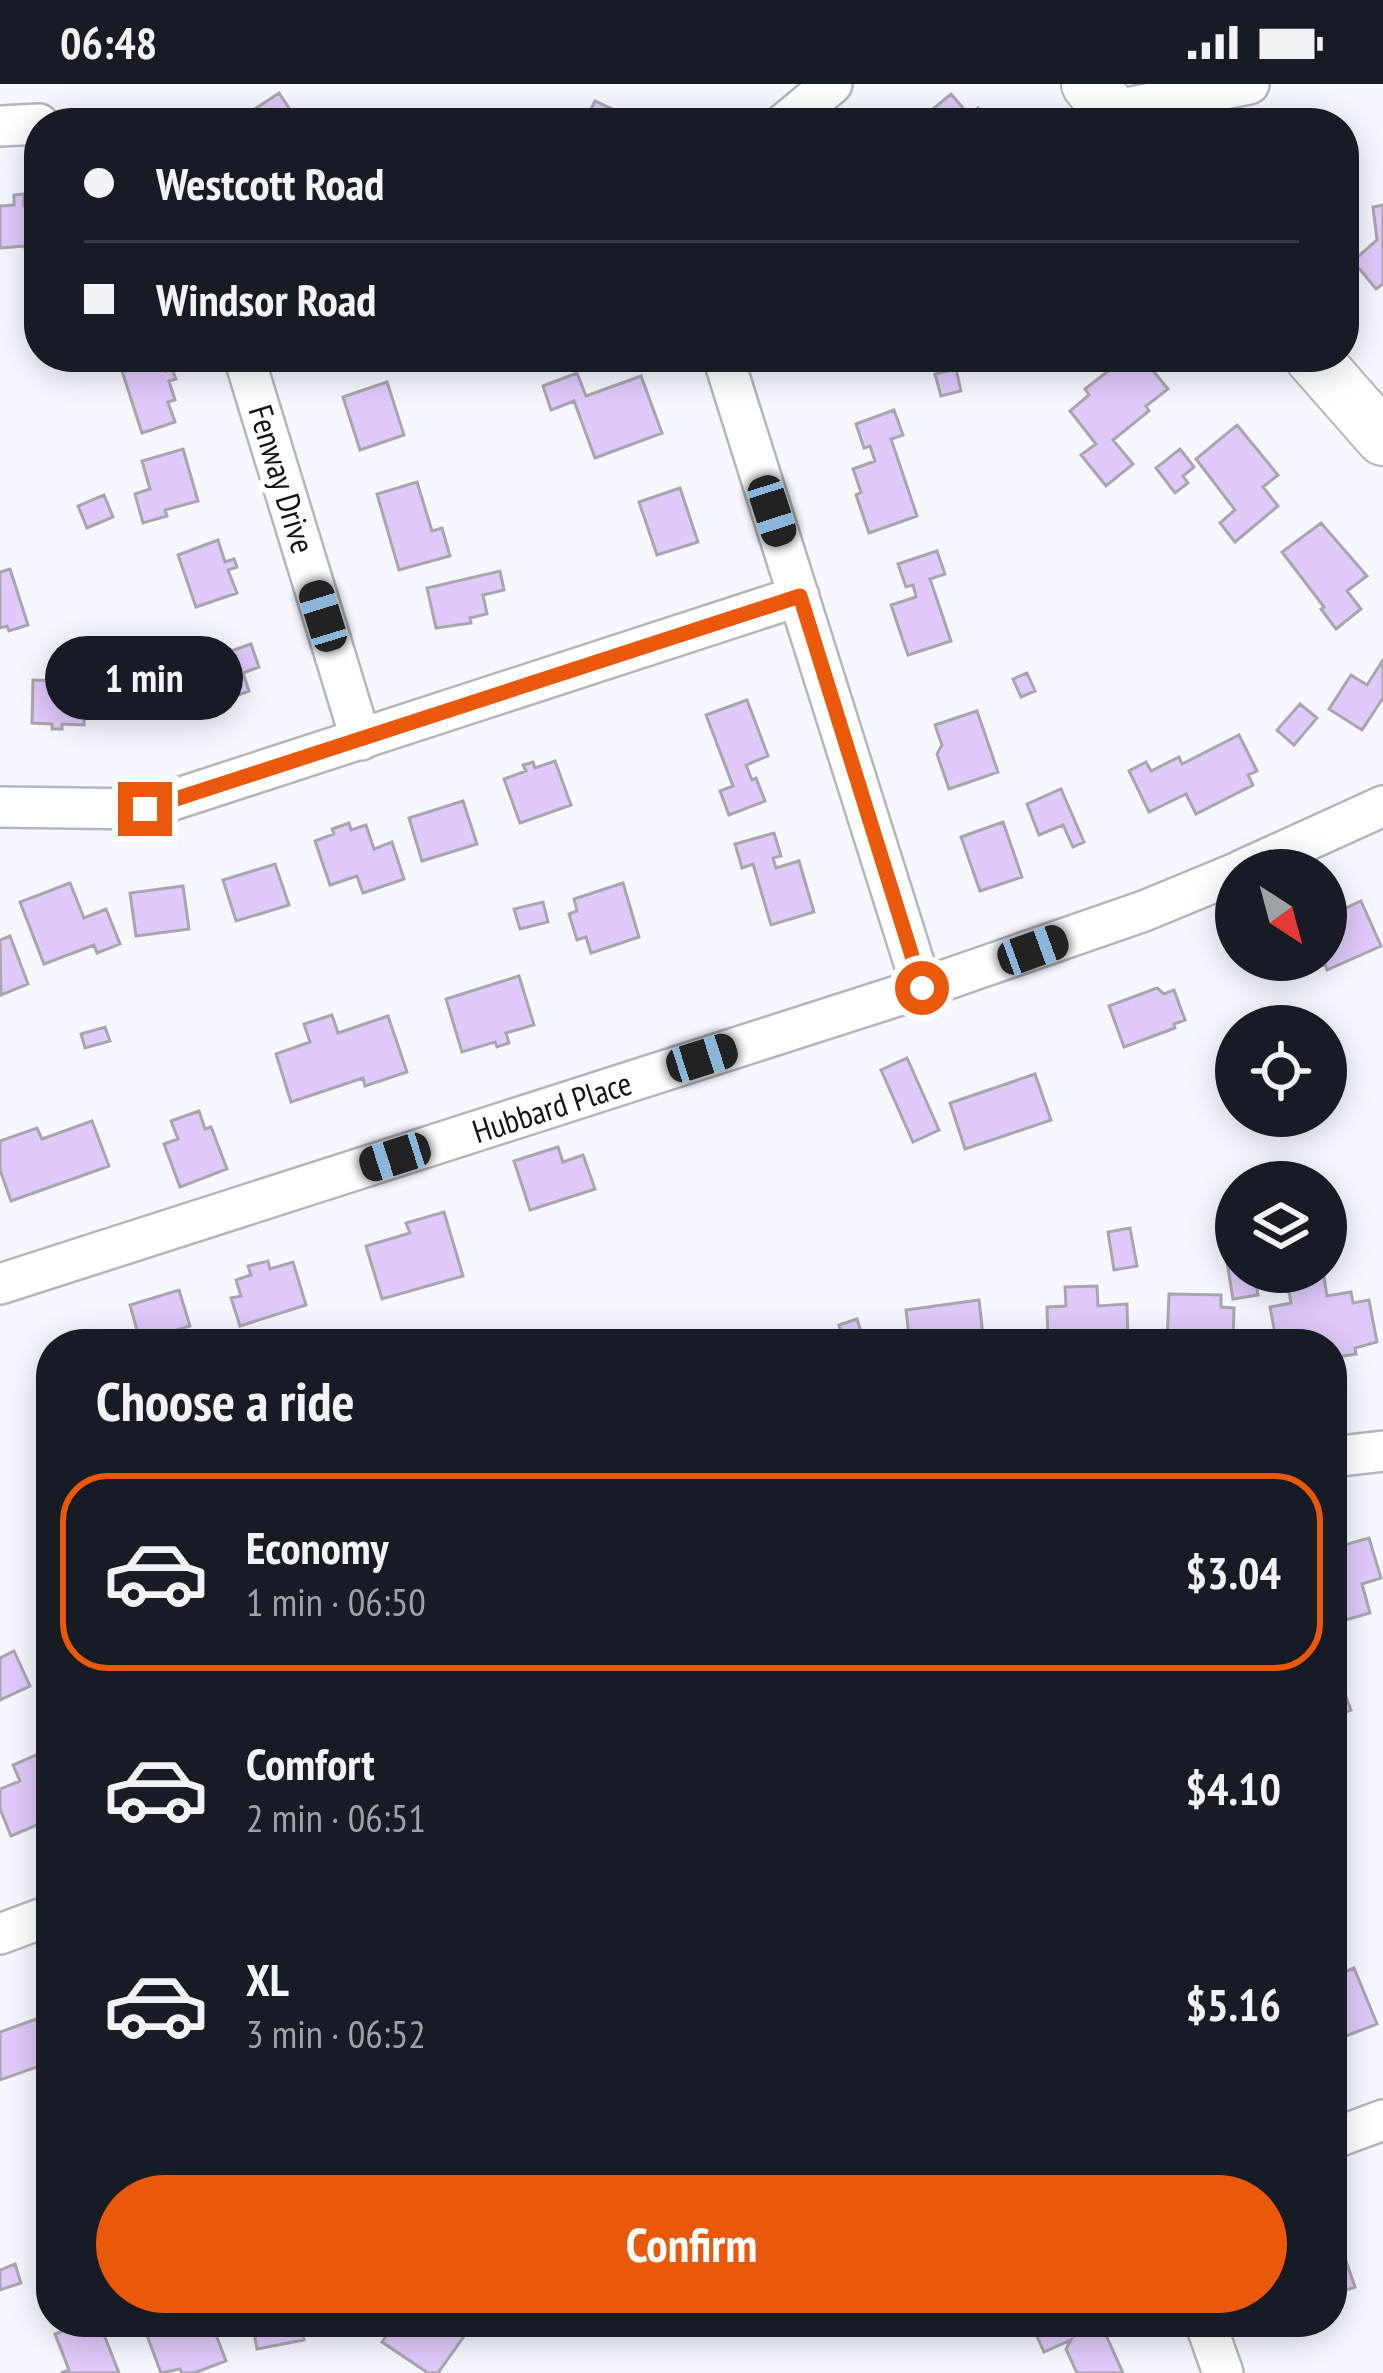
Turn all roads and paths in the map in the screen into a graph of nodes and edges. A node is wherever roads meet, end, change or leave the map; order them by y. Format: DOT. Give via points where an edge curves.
graph roads {
  1 [pos="832,84"];
  2 [pos="1249,84"];
  3 [pos="1107,106"];
  4 [pos="803,108"];
  5 [pos="249,372"];
  6 [pos="728,372"];
  7 [pos="1325,372"];
  8 [pos="1383,438"];
  9 [pos="800,596"];
  10 [pos="361,740"];
  11 [pos="1383,806"];
  12 [pos="0,807"];
  13 [pos="1289,849"];
  14 [pos="1215,882"];
  15 [pos="922,988"];
  16 [pos="0,1284"];
  17 [pos="1383,1451"];
  18 [pos="1347,1455"];
  19 [pos="36,1921"];
  20 [pos="0,1934"];
  21 [pos="1383,2120"];
  22 [pos="1347,2133"];
  23 [pos="1209,2337"];
  24 [pos="1222,2373"];
  1 -- 4 [label="street"];
  2 -- 3 [label="street"];
  5 -- 10 [label="street, Fenway Drive"];
  6 -- 9 [label="street"];
  7 -- 8 [label="main road"];
  9 -- 10 [label="street"];
  9 -- 15 [label="street"];
  10 -- 12 [label="street" via="145,809"];
  11 -- 13 [label="street, Hubbard Place"];
  14 -- 15 [label="street, Hubbard Place"];
  15 -- 16 [label="street, Hubbard Place"];
  17 -- 18 [label="street"];
  19 -- 20 [label="street"];
  21 -- 22 [label="street"];
  23 -- 24 [label="street"];
}
